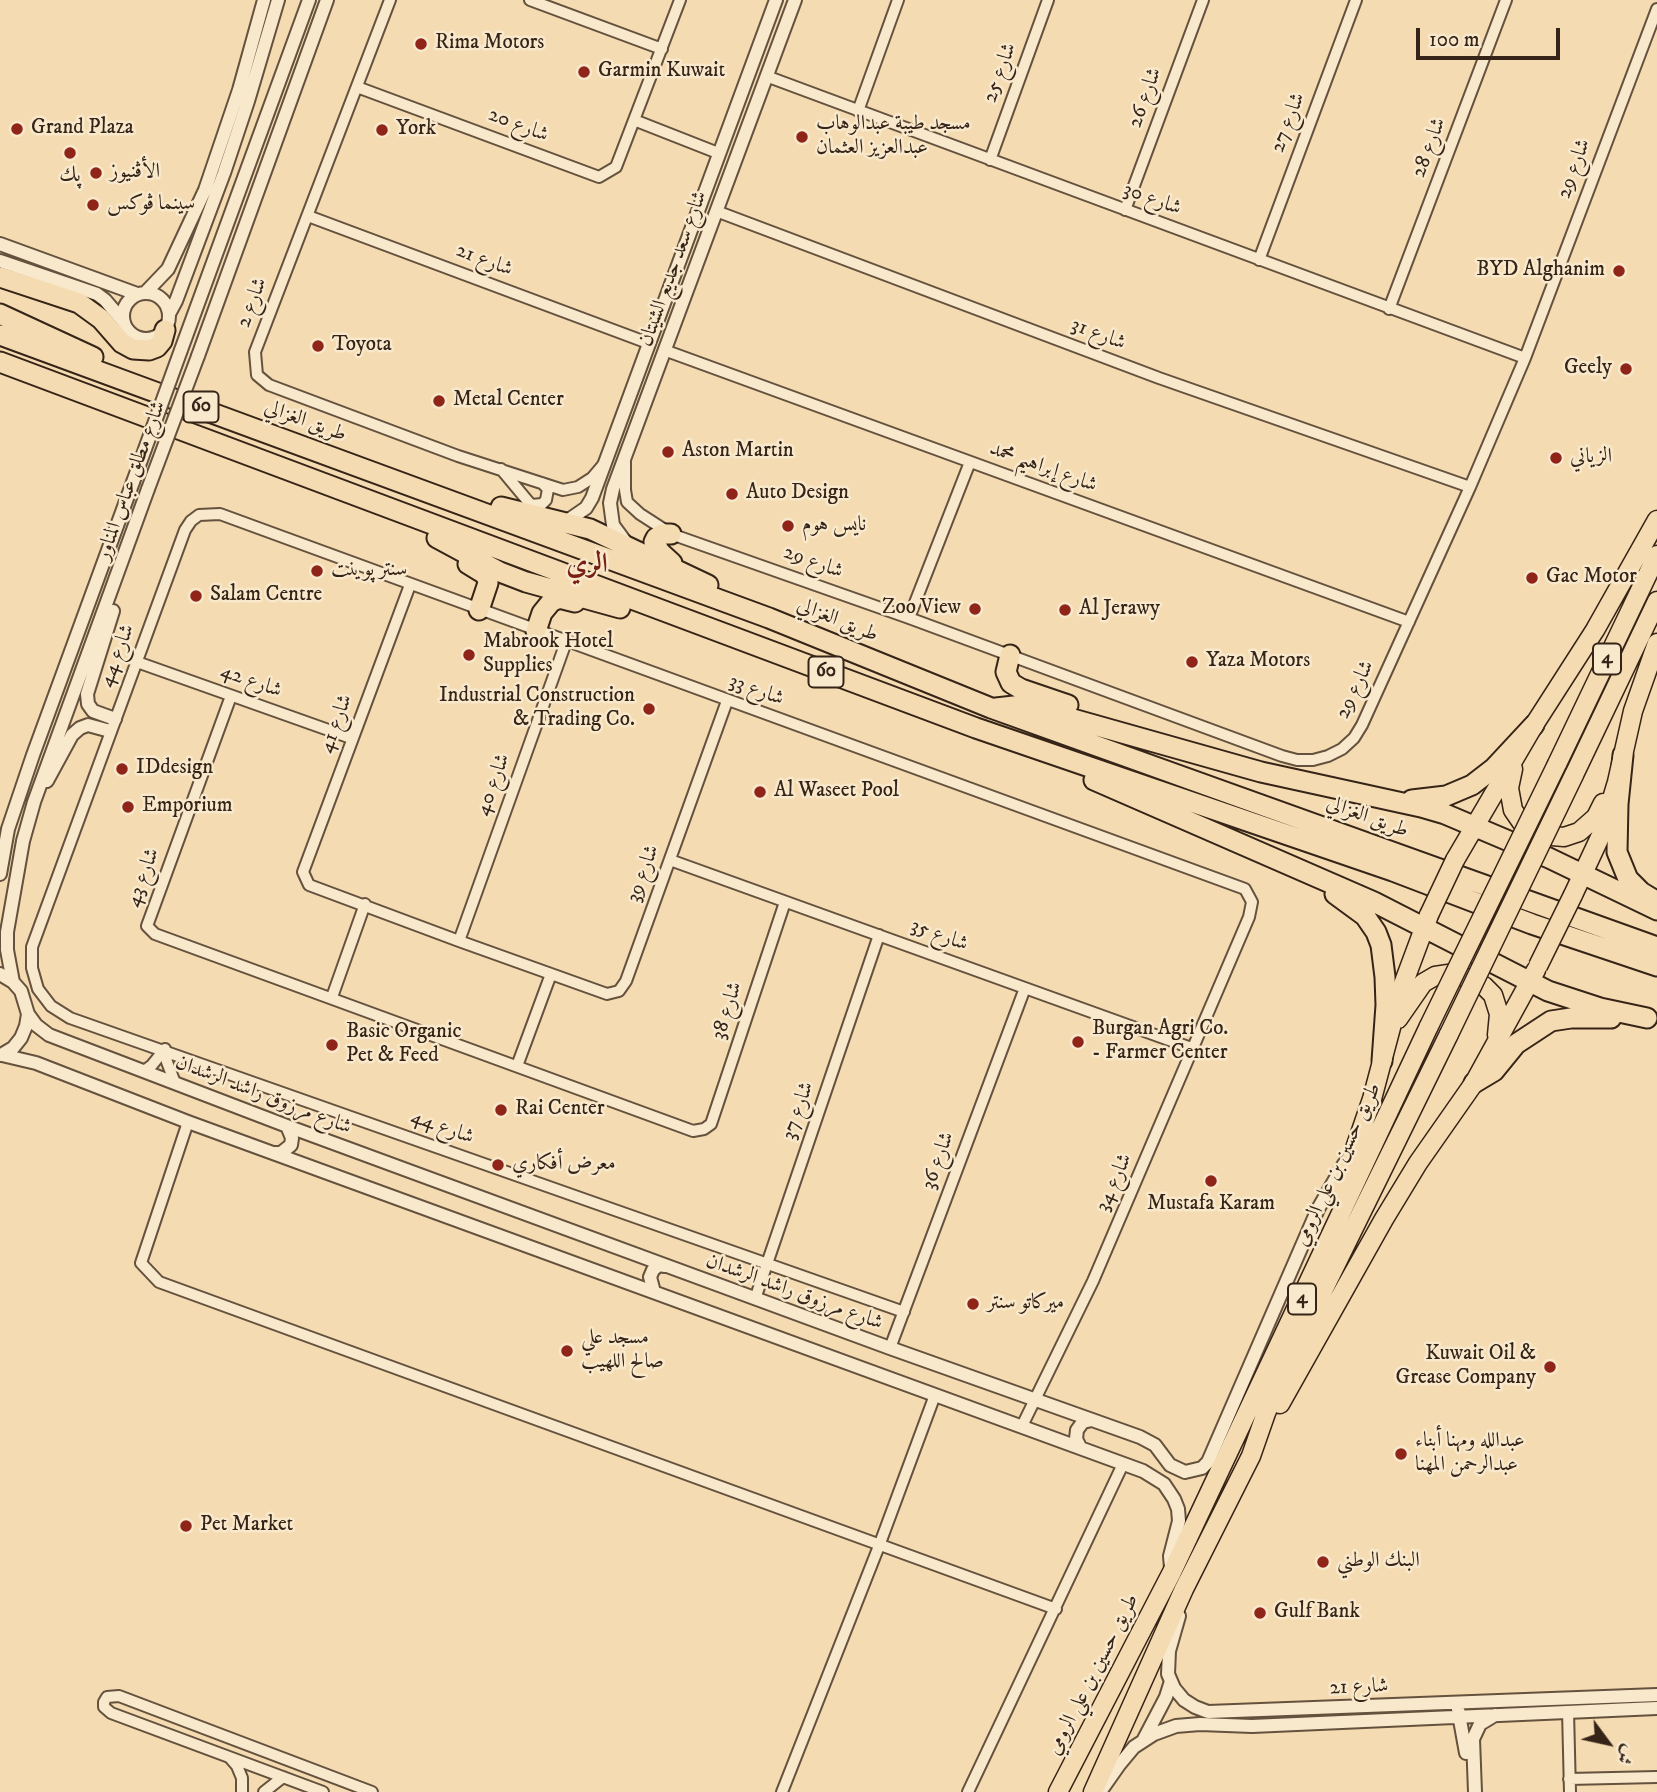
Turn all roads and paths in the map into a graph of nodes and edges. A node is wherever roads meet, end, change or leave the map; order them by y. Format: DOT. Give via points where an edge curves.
graph roads {
  1 [pos="264,0"];
  2 [pos="278,0"];
  3 [pos="309,0"];
  4 [pos="327,0"];
  5 [pos="390,0"];
  6 [pos="530,0"];
  7 [pos="680,0"];
  8 [pos="776,0"];
  9 [pos="795,0"];
  10 [pos="898,0"];
  11 [pos="1048,0"];
  12 [pos="1203,0"];
  13 [pos="1356,0"];
  14 [pos="1506,0"];
  15 [pos="1657,9"];
  16 [pos="662,49"];
  17 [pos="766,76"];
  18 [pos="357,87"];
  19 [pos="244,96"];
  20 [pos="859,111"];
  21 [pos="634,120"];
  22 [pos="718,153"];
  23 [pos="990,160"];
  24 [pos="1125,210"];
  25 [pos="716,211"];
  26 [pos="308,216"];
  27 [pos="0,244"];
  28 [pos="1259,260"];
  29 [pos="0,261"];
  30 [pos="0,277"];
  31 [pos="141,293"];
  32 [pos="1389,309"];
  33 [pos="0,314"];
  34 [pos="123,321"];
  35 [pos="167,322"];
  36 [pos="0,335"];
  37 [pos="648,343"];
  38 [pos="664,351"];
  39 [pos="1525,358"];
  40 [pos="2,364"];
  41 [pos="640,364"];
  42 [pos="657,371"];
  43 [pos="142,385"];
  44 [pos="625,404"];
  45 [pos="642,412"];
  46 [pos="625,458"];
  47 [pos="970,462"];
  48 [pos="605,463"];
  49 [pos="501,469"];
  50 [pos="402,482"];
  51 [pos="542,483"];
  52 [pos="1470,487"];
  53 [pos="392,509"];
  54 [pos="1657,520"];
  55 [pos="191,521"];
  56 [pos="564,523"];
  57 [pos="429,533"];
  58 [pos="671,534"];
  59 [pos="632,549"];
  60 [pos="1657,555"];
  61 [pos="119,571"];
  62 [pos="687,574"];
  63 [pos="410,585"];
  64 [pos="1657,601"];
  65 [pos="623,609"];
  66 [pos="480,610"];
  67 [pos="769,618"];
  68 [pos="909,618"];
  69 [pos="1409,622"];
  70 [pos="712,629"];
  71 [pos="536,631"];
  72 [pos="566,642"];
  73 [pos="1657,643"];
  74 [pos="1010,655"];
  75 [pos="137,662"];
  76 [pos="231,696"];
  77 [pos="727,701"];
  78 [pos="992,708"];
  79 [pos="113,725"];
  80 [pos="1534,725"];
  81 [pos="976,728"];
  82 [pos="1132,735"];
  83 [pos="351,738"];
  84 [pos="1623,755"];
  85 [pos="34,802"];
  86 [pos="1400,802"];
  87 [pos="1475,827"];
  88 [pos="670,860"];
  89 [pos="1277,860"];
  90 [pos="0,874"];
  91 [pos="1583,876"];
  92 [pos="305,879"];
  93 [pos="1657,901"];
  94 [pos="785,902"];
  95 [pos="365,904"];
  96 [pos="1657,910"];
  97 [pos="1427,922"];
  98 [pos="879,935"];
  99 [pos="458,941"];
  100 [pos="1657,947"];
  101 [pos="1235,952"];
  102 [pos="1657,966"];
  103 [pos="0,974"];
  104 [pos="551,974"];
  105 [pos="1534,974"];
  106 [pos="13,982"];
  107 [pos="1024,988"];
  108 [pos="332,997"];
  109 [pos="28,1013"];
  110 [pos="1652,1018"];
  111 [pos="1392,1023"];
  112 [pos="165,1049"];
  113 [pos="1194,1049"];
  114 [pos="1,1055"];
  115 [pos="1382,1061"];
  116 [pos="517,1066"];
  117 [pos="144,1071"];
  118 [pos="175,1083"];
  119 [pos="1475,1083"];
  120 [pos="188,1122"];
  121 [pos="287,1126"];
  122 [pos="704,1129"];
  123 [pos="1360,1137"];
  124 [pos="275,1153"];
  125 [pos="766,1265"];
  126 [pos="666,1266"];
  127 [pos="654,1292"];
  128 [pos="755,1299"];
  129 [pos="1297,1310"];
  130 [pos="904,1312"];
  131 [pos="890,1348"];
  132 [pos="935,1395"];
  133 [pos="1035,1399"];
  134 [pos="1092,1420"];
  135 [pos="1022,1426"];
  136 [pos="1080,1447"];
  137 [pos="1163,1456"];
  138 [pos="1251,1456"];
  139 [pos="1123,1464"];
  140 [pos="1143,1471"];
  141 [pos="879,1546"];
  142 [pos="1172,1572"];
  143 [pos="1184,1589"];
  144 [pos="1056,1609"];
  145 [pos="1171,1681"];
  146 [pos="1657,1695"];
  147 [pos="1657,1708"];
  148 [pos="1458,1710"];
  149 [pos="1568,1711"];
  150 [pos="1222,1712"];
  151 [pos="1498,1714"];
  152 [pos="1223,1726"];
  153 [pos="1144,1740"];
  154 [pos="228,1756"];
  155 [pos="283,1777"];
  156 [pos="1657,1777"];
  157 [pos="1569,1779"];
  158 [pos="242,1792"];
  159 [pos="264,1792"];
  160 [pos="323,1792"];
  161 [pos="372,1792"];
  162 [pos="782,1792"];
  163 [pos="968,1792"];
  164 [pos="1058,1792"];
  165 [pos="1093,1792"];
  166 [pos="1100,1792"];
  167 [pos="1468,1792"];
  168 [pos="1475,1792"];
  169 [pos="1570,1792"];
  1 -- 19 [label="street"];
  2 -- 19 [label="street"];
  3 -- 90 [label="street, شارع مطلق عباس المناور, bridge" via="29,768 8,830"];
  4 -- 61 [label="street, شارع مطلق عباس المناور, bridge"];
  5 -- 18 [label="street, شارع 2"];
  6 -- 16 [label="street"];
  7 -- 16 [label="street, شارع 20"];
  8 -- 22 [label="street, شارع سعد جديع الشيتان"];
  9 -- 17 [label="street, شارع سعد جديع الشيتان"];
  10 -- 20 [label="street"];
  11 -- 23 [label="street, شارع 25"];
  12 -- 24 [label="street, شارع 26"];
  13 -- 28 [label="street, شارع 27"];
  14 -- 32 [label="street, شارع 28"];
  15 -- 39 [label="street, شارع 29"];
  16 -- 21 [label="street, شارع 20"];
  17 -- 20 [label="street, شارع 30"];
  17 -- 25 [label="street, شارع سعد جديع الشيتان"];
  18 -- 21 [label="street, شارع 20" via="599,177 616,167"];
  18 -- 26 [label="street, شارع 2"];
  19 -- 31 [label="street" via="168,269"];
  19 -- 35 [label="street"];
  20 -- 23 [label="street, شارع 30"];
  21 -- 22 [label="street"];
  22 -- 37 [label="street, شارع سعد جديع الشيتان"];
  23 -- 24 [label="street, شارع 30"];
  24 -- 28 [label="street, شارع 30"];
  25 -- 38 [label="street, شارع سعد جديع الشيتان"];
  25 -- 52 [label="street, شارع 31" via="1159,379"];
  26 -- 37 [label="street, شارع 21"];
  26 -- 49 [label="street, شارع 2" via="255,352 257,375 269,385"];
  27 -- 31 [label="street" via="27,249"];
  28 -- 32 [label="street, شارع 30"];
  29 -- 34 [label="street" via="97,294"];
  30 -- 35 [label="highway" via="79,303 134,349 157,347"];
  31 -- 34 [label="street" via="126,303"];
  31 -- 35 [label="street" via="162,299"];
  32 -- 39 [label="street, شارع 30"];
  33 -- 43 [label="highway" via="84,351"];
  34 -- 35 [label="street" via="127,331 141,339 156,337"];
  36 -- 43 [label="highway, طريق الغزالي / 60"];
  37 -- 41 [label="street, شارع سعد جديع الشيتان"];
  38 -- 42 [label="street, شارع سعد جديع الشيتان"];
  38 -- 47 [label="street, شارع إبراهيم محمد"];
  39 -- 52 [label="street, شارع 29"];
  40 -- 53 [label="highway, طريق الغزالي / 60"];
  41 -- 42 [label="street" via="643,376"];
  41 -- 44 [label="street, شارع سعد جديع الشيتان"];
  42 -- 45 [label="street, شارع سعد جديع الشيتان"];
  43 -- 50 [label="highway, طريق الغزالي / 60"];
  44 -- 45 [label="street" via="636,400"];
  44 -- 48 [label="street, شارع سعد جديع الشيتان"];
  45 -- 46 [label="street, شارع سعد جديع الشيتان"];
  46 -- 58 [label="street, شارع 29" via="627,502"];
  46 -- 59 [label="street, شارع سعد جديع الشيتان" via="613,489 611,512 613,525"];
  47 -- 68 [label="street"];
  47 -- 69 [label="street, شارع إبراهيم محمد"];
  48 -- 51 [label="street, شارع 2" via="578,487 563,490"];
  48 -- 56 [label="street, شارع سعد جديع الشيتان" via="586,508"];
  49 -- 51 [label="street, شارع 2"];
  49 -- 51 [label="street" via="531,505 546,500 548,489"];
  50 -- 56 [label="highway"];
  50 -- 67 [label="highway, طريق الغزالي / 60"];
  52 -- 69 [label="street, شارع 29"];
  53 -- 57 [label="highway"];
  53 -- 70 [label="highway, طريق الغزالي / 60"];
  54 -- 80 [label="highway"];
  55 -- 63 [label="street, شارع 33" via="200,515 220,514"];
  55 -- 75 [label="street, شارع 44"];
  56 -- 59 [label="highway" via="590,529"];
  57 -- 65 [label="highway" via="513,577"];
  57 -- 66 [label="highway" via="442,549 486,575 487,592"];
  58 -- 62 [label="highway" via="656,538 656,547"];
  58 -- 68 [label="street, شارع 29"];
  59 -- 62 [label="highway"];
  60 -- 129 [label="highway, طريق حسين بن علي الرومي / 4, bridge"];
  61 -- 79 [label="street" via="113,609 87,694 93,711"];
  61 -- 85 [label="street, شارع مطلق عباس المناور"];
  62 -- 67 [label="highway"];
  63 -- 66 [label="street, شارع 33"];
  63 -- 83 [label="street, شارع 41"];
  64 -- 138 [label="highway, طريق حسين بن علي الرومي / 4, bridge" via="1284,1370"];
  65 -- 70 [label="highway"];
  65 -- 71 [label="highway" via="559,598 546,607"];
  66 -- 71 [label="street, شارع 33"];
  67 -- 78 [label="highway, طريق الغزالي / 60"];
  68 -- 74 [label="street, شارع 29"];
  69 -- 74 [label="street, شارع 29" via="1353,738 1335,752 1313,760 1282,756"];
  70 -- 81 [label="highway, طريق الغزالي / 60"];
  71 -- 72 [label="street, شارع 33"];
  72 -- 77 [label="street, شارع 33"];
  72 -- 99 [label="street, شارع 40"];
  73 -- 84 [label="highway"];
  74 -- 82 [label="highway" via="1006,672 1011,683 1099,717"];
  75 -- 76 [label="street, شارع 42"];
  75 -- 79 [label="street, شارع 44"];
  76 -- 83 [label="street, شارع 42"];
  76 -- 108 [label="street, شارع 43" via="147,926 155,934"];
  77 -- 88 [label="street, شارع 39"];
  77 -- 101 [label="street, شارع 33" via="1238,885 1250,895 1252,910"];
  78 -- 82 [label="highway" via="1023,705"];
  78 -- 100 [label="highway, طريق الغزالي / 60"];
  79 -- 85 [label="street" via="88,725 72,735"];
  79 -- 112 [label="street, شارع 44" via="32,947 32,968 38,989 51,1006 70,1018"];
  80 -- 84 [label="highway" via="1511,773 1509,796 1517,817 1541,835 1564,837 1591,823"];
  80 -- 86 [label="highway" via="1472,785 1446,796"];
  80 -- 87 [label="highway"];
  81 -- 89 [label="highway"];
  81 -- 102 [label="highway, طريق الغزالي / 60"];
  82 -- 86 [label="highway" via="1261,772"];
  83 -- 92 [label="street, شارع 41" via="303,872"];
  84 -- 91 [label="highway" via="1605,822"];
  84 -- 93 [label="highway" via="1617,852 1628,878"];
  85 -- 106 [label="street, شارع مطلق عباس المناور" via="7,932"];
  86 -- 87 [label="highway"];
  87 -- 91 [label="highway"];
  87 -- 97 [label="highway, bridge"];
  88 -- 94 [label="street, شارع 35"];
  88 -- 104 [label="street, شارع 39" via="619,991 607,994"];
  89 -- 97 [label="highway"];
  89 -- 115 [label="highway" via="1351,904 1376,932 1385,977"];
  91 -- 96 [label="highway"];
  91 -- 105 [label="highway, bridge"];
  92 -- 95 [label="street, شارع 39"];
  94 -- 98 [label="street, شارع 35"];
  94 -- 122 [label="street, شارع 38" via="711,1124"];
  95 -- 99 [label="street, شارع 39"];
  95 -- 108 [label="street"];
  97 -- 105 [label="highway"];
  97 -- 111 [label="highway"];
  98 -- 107 [label="street, شارع 35"];
  98 -- 125 [label="street, شارع 37"];
  99 -- 104 [label="street, شارع 39"];
  101 -- 113 [label="street, شارع 34"];
  103 -- 106 [label="street"];
  104 -- 116 [label="street"];
  105 -- 110 [label="highway" via="1575,1001"];
  105 -- 119 [label="highway"];
  106 -- 109 [label="street, شارع مطلق عباس المناور"];
  107 -- 113 [label="street, شارع 35"];
  107 -- 130 [label="street, شارع 36"];
  108 -- 116 [label="street, شارع 43"];
  109 -- 114 [label="street" via="21,1038"];
  109 -- 117 [label="street, شارع مرزوق راشد الرشدان" via="49,1035"];
  110 -- 119 [label="highway" via="1551,1021 1516,1044 1494,1071"];
  111 -- 115 [label="highway"];
  111 -- 119 [label="highway" via="1418,989 1435,976 1455,973 1484,986 1496,1001 1500,1020 1495,1039 1474,1075"];
  112 -- 117 [label="street"];
  112 -- 118 [label="street"];
  112 -- 125 [label="street, شارع 44"];
  113 -- 133 [label="street, شارع 34" via="1093,1281"];
  114 -- 120 [label="street" via="36,1063"];
  115 -- 123 [label="highway"];
  116 -- 122 [label="street, شارع 43" via="694,1131"];
  117 -- 118 [label="street, شارع مرزوق راشد الرشدان"];
  118 -- 121 [label="street, شارع مرزوق راشد الرشدان"];
  119 -- 138 [label="highway" via="1384,1219"];
  120 -- 124 [label="street"];
  120 -- 141 [label="street" via="141,1263 159,1282"];
  121 -- 124 [label="street" via="291,1145"];
  121 -- 126 [label="street, شارع مرزوق راشد الرشدان"];
  123 -- 129 [label="highway"];
  123 -- 137 [label="street, شارع مرزوق راشد الرشدان" via="1318,1209 1208,1462 1185,1472"];
  124 -- 127 [label="street"];
  125 -- 128 [label="street, شارع 37"];
  125 -- 130 [label="street, شارع 44"];
  126 -- 127 [label="street" via="653,1270 650,1284"];
  126 -- 128 [label="street, شارع مرزوق راشد الرشدان"];
  127 -- 132 [label="street"];
  128 -- 131 [label="street, شارع مرزوق راشد الرشدان"];
  129 -- 142 [label="highway, طريق حسين بن علي الرومي / 4"];
  130 -- 131 [label="street, شارع 36"];
  131 -- 133 [label="street, شارع مرزوق راشد الرشدان"];
  132 -- 135 [label="street"];
  132 -- 141 [label="street"];
  133 -- 134 [label="street, شارع مرزوق راشد الرشدان"];
  133 -- 135 [label="street, شارع 34"];
  134 -- 136 [label="street" via="1077,1430"];
  134 -- 137 [label="street, شارع مرزوق راشد الرشدان" via="1150,1442"];
  135 -- 136 [label="street"];
  136 -- 139 [label="street"];
  137 -- 140 [label="street" via="1154,1470"];
  138 -- 143 [label="highway, طريق حسين بن علي الرومي / 4"];
  139 -- 140 [label="street"];
  139 -- 144 [label="street"];
  140 -- 142 [label="street" via="1164,1484 1178,1509 1178,1533 1170,1556"];
  141 -- 144 [label="street"];
  141 -- 162 [label="street"];
  142 -- 164 [label="highway, طريق حسين بن علي الرومي / 4"];
  143 -- 145 [label="street" via="1167,1659"];
  143 -- 165 [label="highway, طريق حسين بن علي الرومي / 4"];
  144 -- 163 [label="street"];
  145 -- 150 [label="street, شارع 21" via="1195,1707"];
  145 -- 153 [label="street"];
  146 -- 148 [label="street, شارع 21"];
  147 -- 149 [label="street, شارع 21"];
  148 -- 150 [label="street, شارع 21"];
  148 -- 151 [label="street, شارع 21"];
  148 -- 152 [label="street, شارع 21"];
  148 -- 167 [label="street"];
  149 -- 151 [label="street, شارع 21"];
  149 -- 157 [label="street"];
  150 -- 152 [label="street" via="1218,1719"];
  151 -- 168 [label="street" via="1480,1724 1473,1739"];
  152 -- 153 [label="street, شارع 21" via="1176,1726"];
  153 -- 166 [label="street, شارع 21" via="1126,1755"];
  154 -- 155 [label="street"];
  154 -- 158 [label="street" via="242,1778"];
  154 -- 161 [label="street" via="111,1713 104,1702 107,1697 119,1696"];
  155 -- 159 [label="street"];
  155 -- 160 [label="street"];
  156 -- 157 [label="street"];
  157 -- 169 [label="street"];
}
